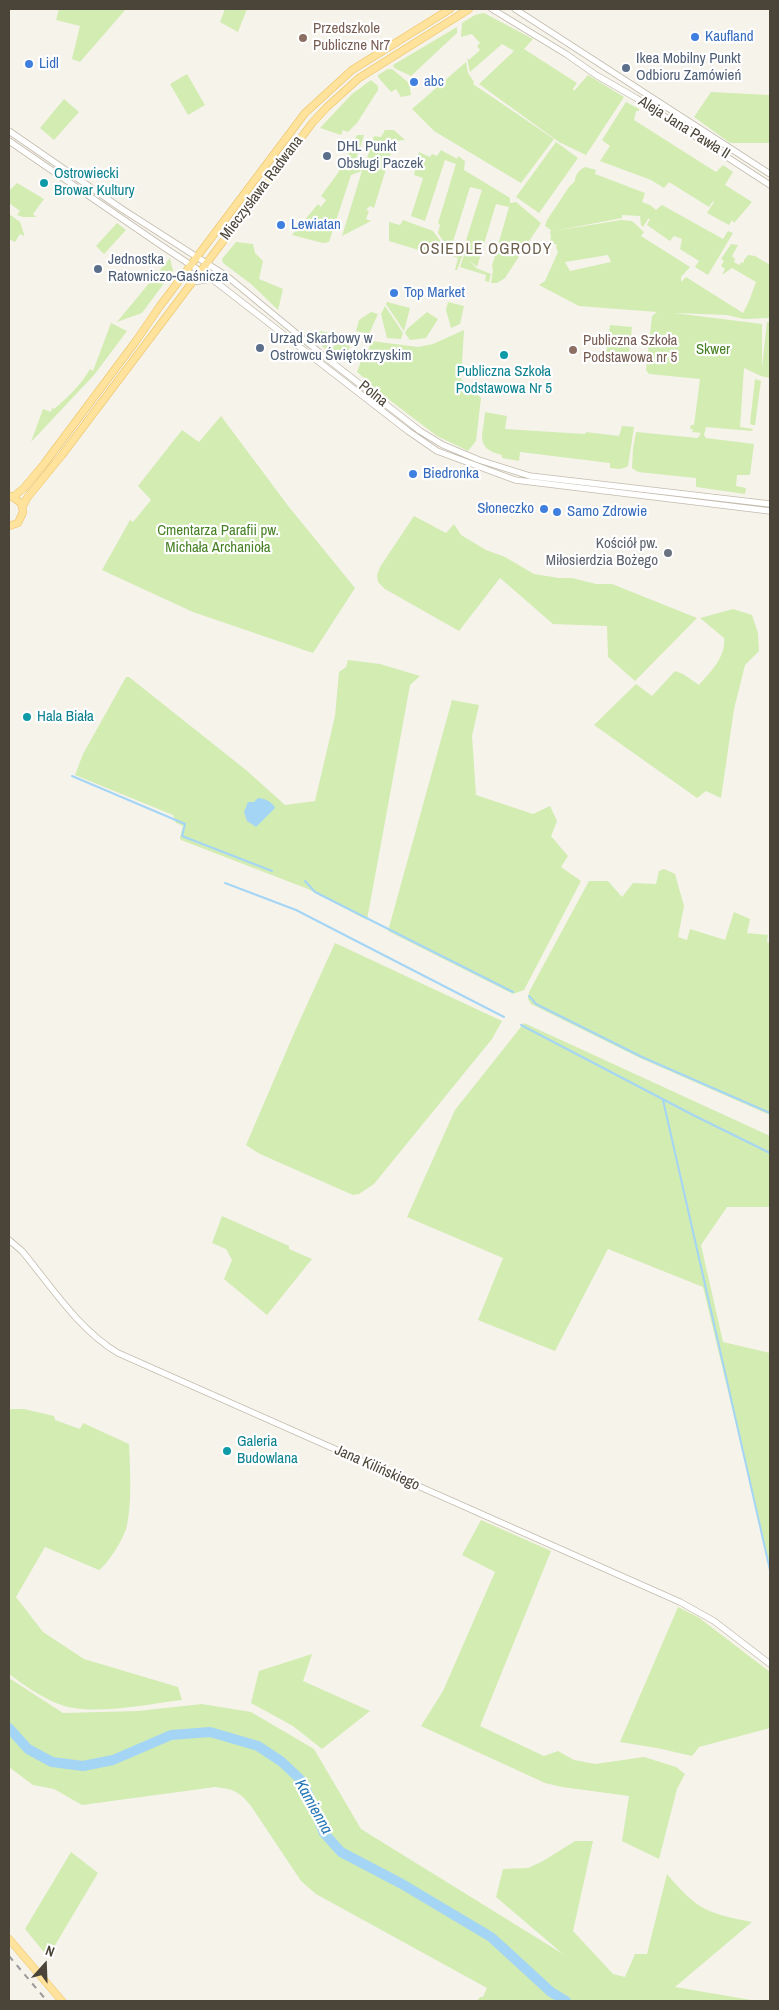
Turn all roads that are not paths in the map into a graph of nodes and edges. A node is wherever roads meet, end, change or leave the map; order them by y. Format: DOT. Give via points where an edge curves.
graph roads {
  1 [pos="450,9"];
  2 [pos="469,9"];
  3 [pos="492,9"];
  4 [pos="515,9"];
  5 [pos="607,67"];
  6 [pos="596,75"];
  7 [pos="671,109"];
  8 [pos="665,117"];
  9 [pos="9,131"];
  10 [pos="9,141"];
  11 [pos="732,149"];
  12 [pos="728,156"];
  13 [pos="770,174"];
  14 [pos="768,183"];
  15 [pos="196,257"];
  16 [pos="206,263"];
  17 [pos="190,265"];
  18 [pos="200,271"];
  19 [pos="212,279"];
  20 [pos="191,282"];
  21 [pos="11,496"];
  22 [pos="770,504"];
  23 [pos="23,506"];
  24 [pos="770,512"];
  25 [pos="9,526"];
  26 [pos="9,1240"];
  27 [pos="770,1664"];
  28 [pos="9,1939"];
  29 [pos="62,2001"];
  1 -- 15 [label="main road, Mieczysława Radwana" via="364,62 324,95 305,114"];
  2 -- 16 [label="main road, Mieczysława Radwana" via="364,75 326,107"];
  3 -- 6 [label="street, Aleja Jana Pawła II"];
  4 -- 5 [label="street, Aleja Jana Pawła II"];
  5 -- 6 [label="street"];
  5 -- 7 [label="street, Aleja Jana Pawła II"];
  6 -- 8 [label="street, Aleja Jana Pawła II"];
  7 -- 8 [label="street"];
  7 -- 11 [label="street, Aleja Jana Pawła II"];
  8 -- 12 [label="street, Aleja Jana Pawła II"];
  9 -- 15 [label="street, Polna"];
  10 -- 17 [label="street, Polna"];
  11 -- 12 [label="street"];
  11 -- 13 [label="street, Aleja Jana Pawła II"];
  12 -- 14 [label="street, Aleja Jana Pawła II"];
  13 -- 14 [label="street"];
  15 -- 16 [label="street, Polna"];
  15 -- 17 [label="main road, Mieczysława Radwana"];
  16 -- 18 [label="main road, Mieczysława Radwana"];
  16 -- 22 [label="street, Polna" via="228,277 420,431 456,451 530,476"];
  17 -- 18 [label="street, Polna"];
  17 -- 21 [label="main road, Mieczysława Radwana" via="44,464 24,488"];
  18 -- 19 [label="street, Polna"];
  18 -- 20 [label="main road, Mieczysława Radwana"];
  19 -- 20 [label="street"];
  19 -- 24 [label="street, Polna" via="408,431 452,458 529,483"];
  20 -- 23 [label="main road, Mieczysława Radwana"];
  21 -- 23 [label="main road"];
  23 -- 25 [label="main road, Mieczysława Radwana" via="21,520"];
  26 -- 27 [label="street, Jana Kilińskiego" via="22,1251 85,1328 118,1353 680,1602 714,1621"];
  28 -- 29 [label="main road"];
}
